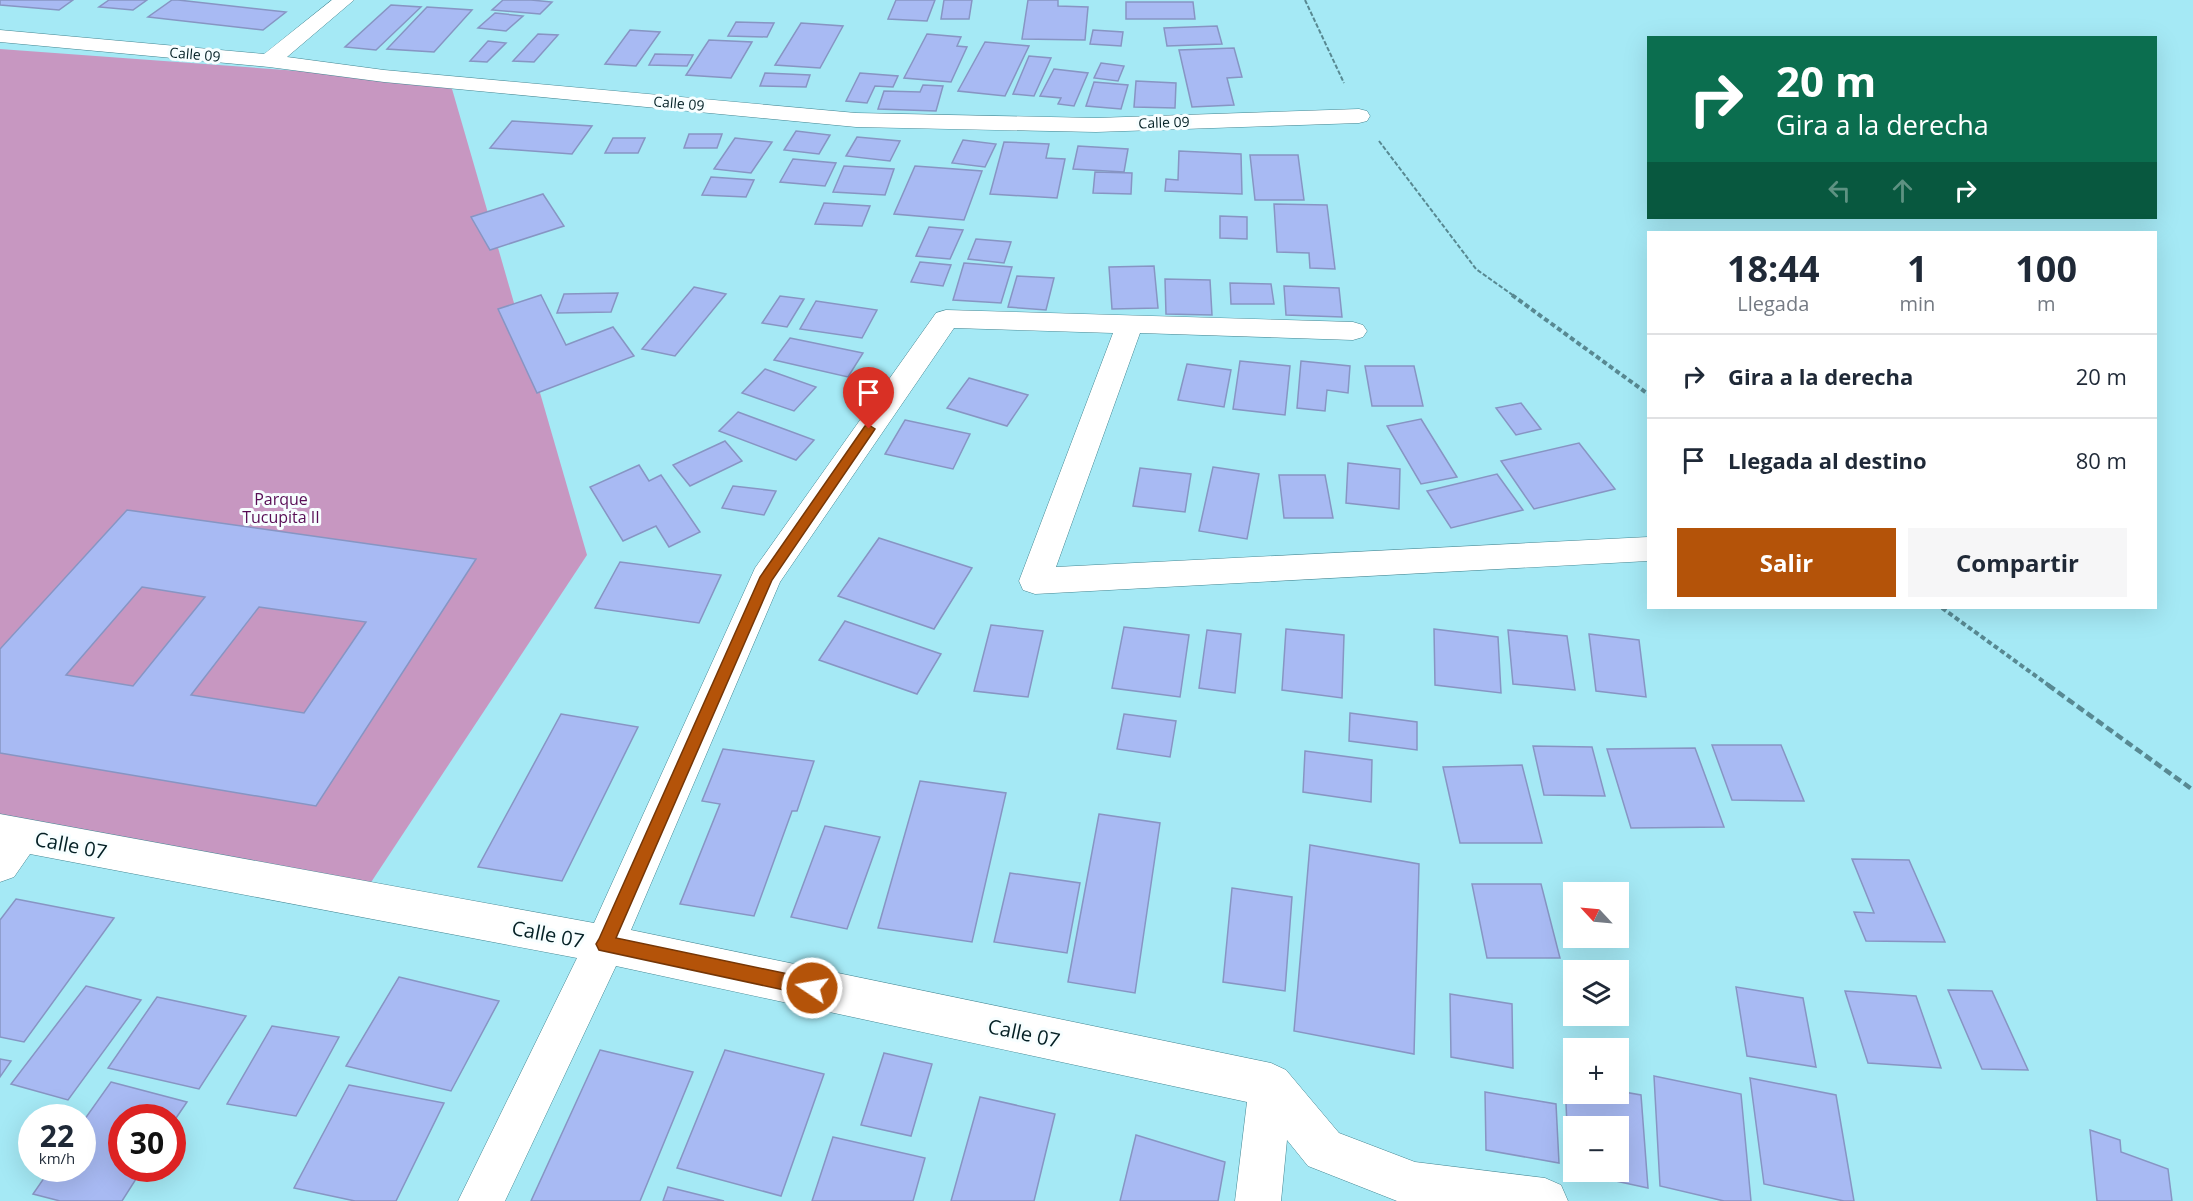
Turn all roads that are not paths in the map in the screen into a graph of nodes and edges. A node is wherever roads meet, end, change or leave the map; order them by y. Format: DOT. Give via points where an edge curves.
graph roads {
  1 [pos="344,0"];
  2 [pos="0,36"];
  3 [pos="269,61"];
  4 [pos="1359,116"];
  5 [pos="1130,324"];
  6 [pos="1353,332"];
  7 [pos="1647,549"];
  8 [pos="7,843"];
  9 [pos="605,944"];
  10 [pos="1271,1085"];
  11 [pos="481,1201"];
  12 [pos="1258,1201"];
  13 [pos="1545,1201"];
  1 -- 3 [label="street"];
  2 -- 3 [label="street, Calle 09"];
  3 -- 4 [label="street, Calle 09" via="384,76 856,120 1096,125"];
  5 -- 6 [label="street"];
  5 -- 7 [label="street" via="1035,581"];
  5 -- 9 [label="street" via="946,319 766,577"];
  8 -- 9 [label="street, Calle 07"];
  9 -- 10 [label="street, Calle 07"];
  9 -- 11 [label="street"];
  10 -- 12 [label="street"];
  10 -- 13 [label="street" via="1324,1150 1415,1185"];
}
